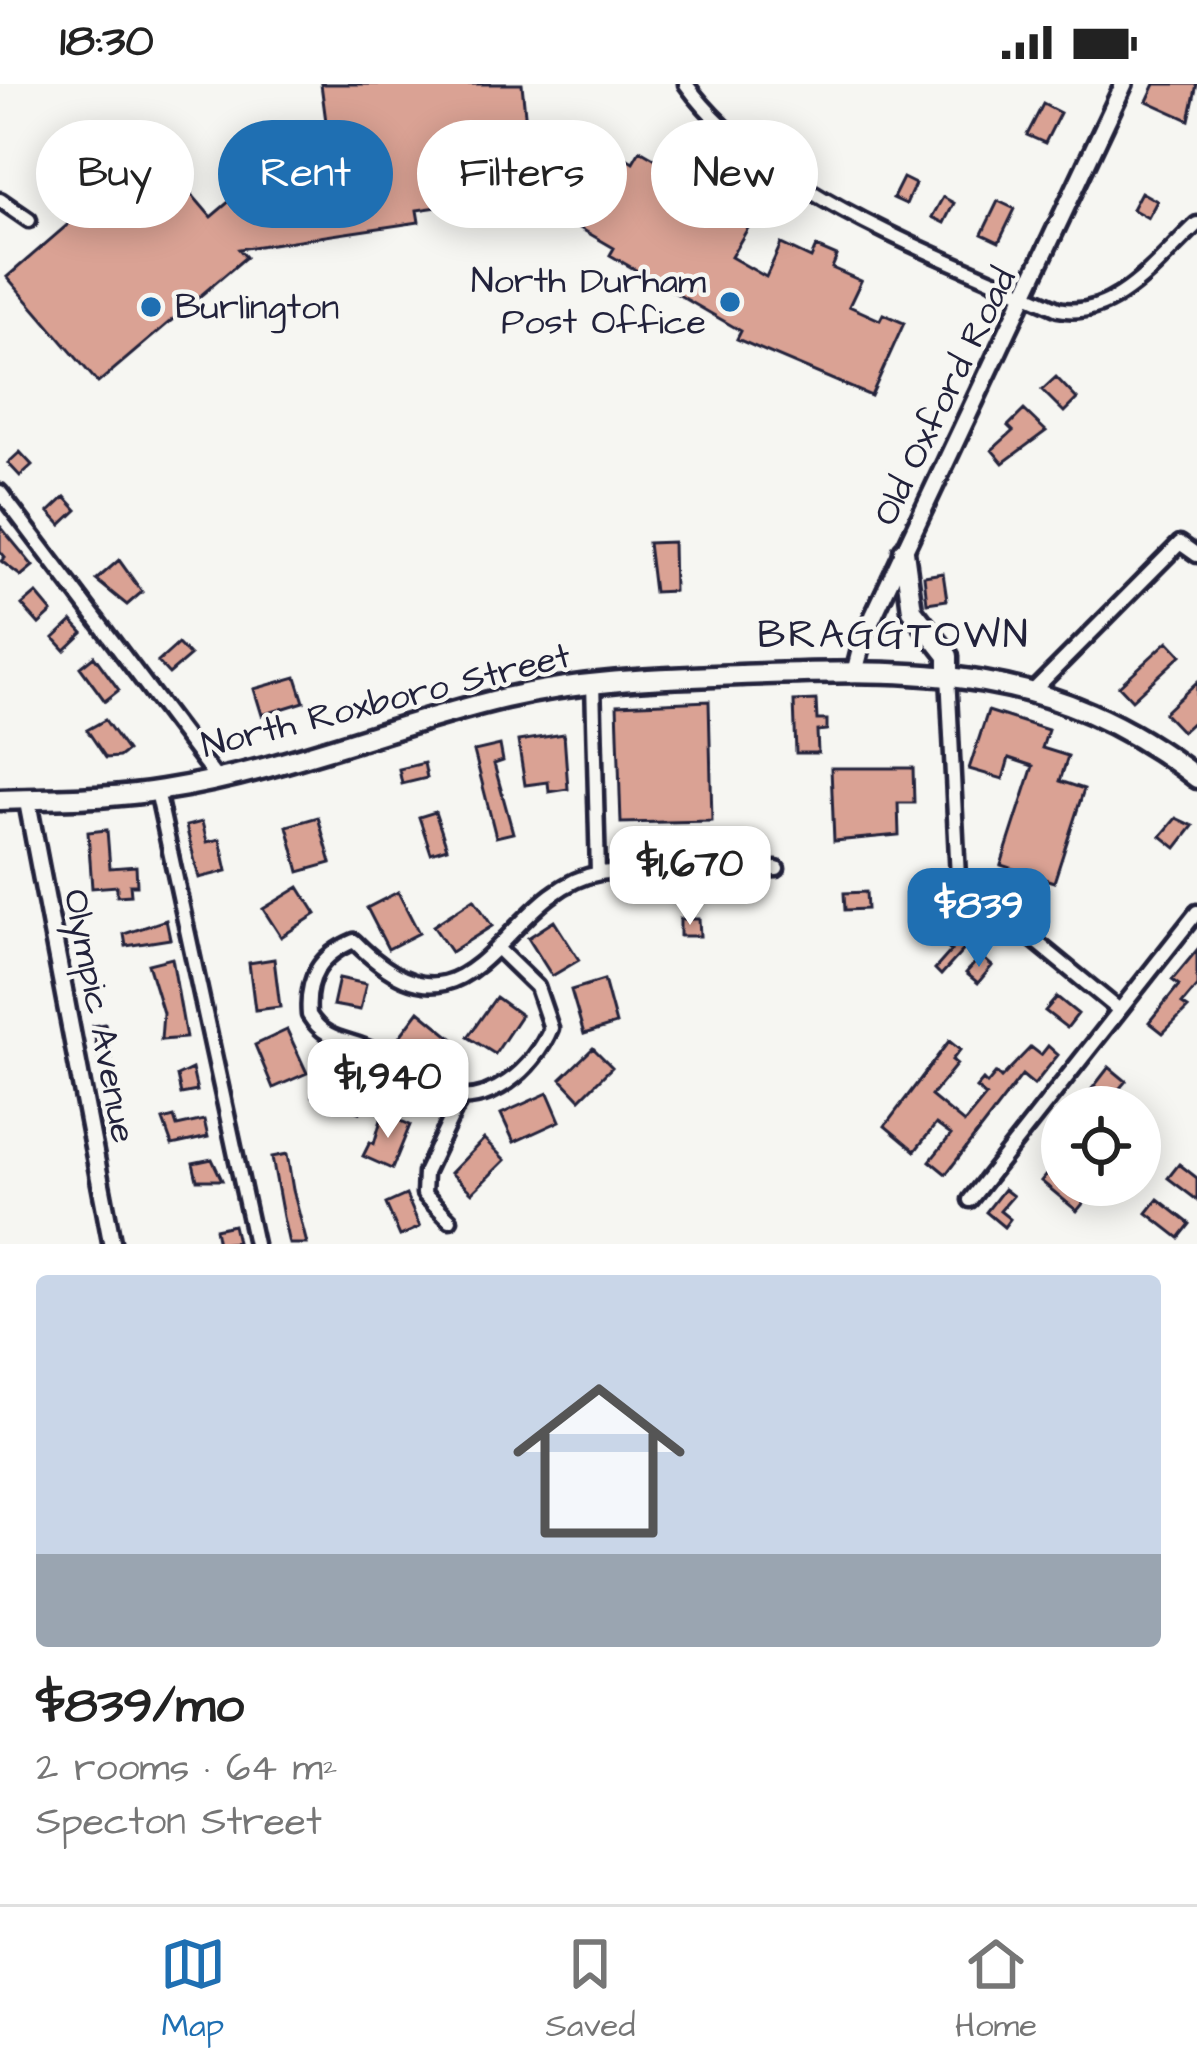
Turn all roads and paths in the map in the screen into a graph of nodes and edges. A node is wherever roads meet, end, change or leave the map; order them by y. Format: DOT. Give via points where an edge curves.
graph roads {
  1 [pos="686,84"];
  2 [pos="1124,84"];
  3 [pos="0,200"];
  4 [pos="29,220"];
  5 [pos="1197,224"];
  6 [pos="1027,295"];
  7 [pos="0,492"];
  8 [pos="904,551"];
  9 [pos="1197,556"];
  10 [pos="855,671"];
  11 [pos="948,674"];
  12 [pos="593,682"];
  13 [pos="1031,693"];
  14 [pos="1197,778"];
  15 [pos="217,779"];
  16 [pos="157,791"];
  17 [pos="27,799"];
  18 [pos="0,800"];
  19 [pos="777,869"];
  20 [pos="598,873"];
  21 [pos="1197,912"];
  22 [pos="499,950"];
  23 [pos="1118,1010"];
  24 [pos="461,1097"];
  25 [pos="970,1200"];
  26 [pos="450,1220"];
  27 [pos="112,1244"];
  28 [pos="255,1244"];
  1 -- 6 [label="street" via="731,135 792,182"];
  2 -- 6 [label="street, Old Oxford Road"];
  3 -- 4 [label="street"];
  5 -- 6 [label="street" via="1096,309 1075,312"];
  6 -- 8 [label="street, Old Oxford Road"];
  7 -- 15 [label="street"];
  8 -- 10 [label="street, Old Oxford Road"];
  8 -- 11 [label="main road" via="912,610 948,656"];
  9 -- 13 [label="street" via="1180,543"];
  10 -- 11 [label="main road, North Roxboro Street"];
  10 -- 12 [label="main road, North Roxboro Street"];
  11 -- 13 [label="main road, North Roxboro Street"];
  11 -- 23 [label="street" via="958,878"];
  12 -- 15 [label="main road, North Roxboro Street" via="451,712"];
  12 -- 20 [label="street"];
  13 -- 14 [label="main road, North Roxboro Street" via="1121,726"];
  15 -- 16 [label="main road, North Roxboro Street"];
  16 -- 17 [label="main road, North Roxboro Street"];
  16 -- 28 [label="street"];
  17 -- 18 [label="main road, North Roxboro Street"];
  17 -- 27 [label="street, Olympic Avenue"];
  19 -- 20 [label="street"];
  20 -- 22 [label="street" via="524,915"];
  21 -- 23 [label="street"];
  22 -- 24 [label="street" via="537,987 551,1028 508,1082"];
  22 -- 24 [label="street" via="455,981 416,981 377,964 354,941 313,974 309,1015 318,1029 378,1053 423,1086"];
  23 -- 25 [label="street"];
  24 -- 26 [label="street" via="425,1173 424,1194"];
}
